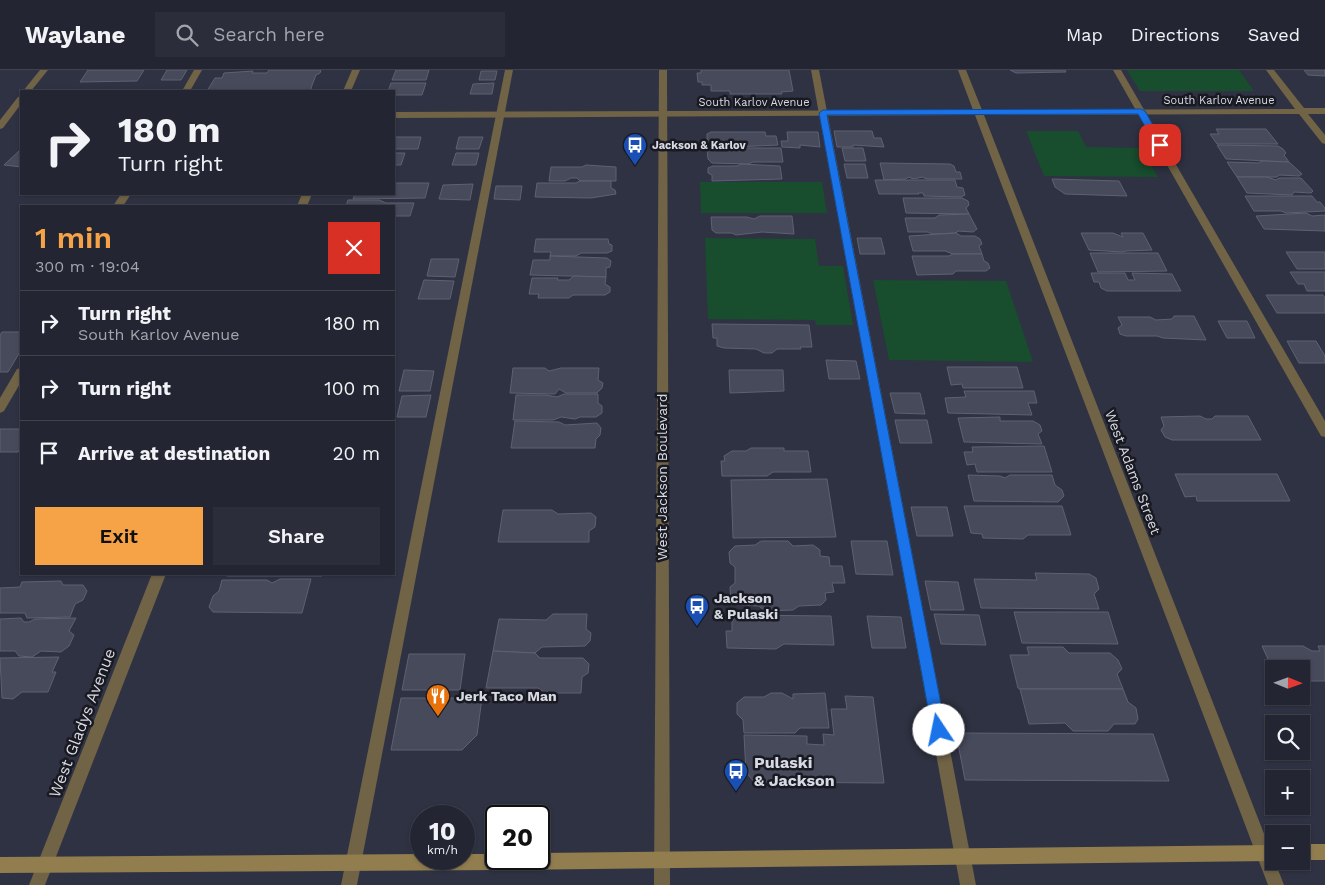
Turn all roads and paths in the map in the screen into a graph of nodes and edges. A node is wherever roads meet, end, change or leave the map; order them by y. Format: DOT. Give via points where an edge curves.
graph roads {
  1 [pos="44,70"];
  2 [pos="198,70"];
  3 [pos="356,70"];
  4 [pos="509,70"];
  5 [pos="663,70"];
  6 [pos="815,70"];
  7 [pos="962,70"];
  8 [pos="1117,70"];
  9 [pos="1270,70"];
  10 [pos="28,90"];
  11 [pos="187,90"];
  12 [pos="347,90"];
  13 [pos="20,100"];
  14 [pos="1141,111"];
  15 [pos="1301,111"];
  16 [pos="1325,111"];
  17 [pos="978,112"];
  18 [pos="823,113"];
  19 [pos="500,114"];
  20 [pos="663,114"];
  21 [pos="395,115"];
  22 [pos="20,116"];
  23 [pos="4,117"];
  24 [pos="0,126"];
  25 [pos="1325,142"];
  26 [pos="20,374"];
  27 [pos="0,408"];
  28 [pos="1325,432"];
  29 [pos="159,575"];
  30 [pos="1265,843"];
  31 [pos="1310,852"];
  32 [pos="1325,852"];
  33 [pos="1265,853"];
  34 [pos="962,856"];
  35 [pos="662,860"];
  36 [pos="353,862"];
  37 [pos="45,864"];
  38 [pos="0,865"];
  39 [pos="1273,870"];
  40 [pos="37,885"];
  41 [pos="349,885"];
  42 [pos="662,885"];
  43 [pos="968,885"];
  44 [pos="1276,885"];
  1 -- 10 [label="street"];
  2 -- 11 [label="street"];
  3 -- 12 [label="street"];
  4 -- 19 [label="street"];
  5 -- 20 [label="street, West Jackson Boulevard"];
  6 -- 18 [label="street"];
  7 -- 17 [label="street, West Adams Street"];
  8 -- 14 [label="street"];
  9 -- 15 [label="street"];
  13 -- 23 [label="street"];
  14 -- 15 [label="street, South Karlov Avenue"];
  14 -- 17 [label="street, South Karlov Avenue"];
  14 -- 28 [label="street"];
  15 -- 16 [label="street, South Karlov Avenue"];
  15 -- 25 [label="street"];
  17 -- 18 [label="street, South Karlov Avenue"];
  17 -- 30 [label="street, West Adams Street"];
  18 -- 20 [label="street, South Karlov Avenue"];
  18 -- 34 [label="street"];
  19 -- 20 [label="street, South Karlov Avenue"];
  19 -- 21 [label="street, South Karlov Avenue"];
  19 -- 36 [label="street"];
  20 -- 35 [label="street, West Jackson Boulevard"];
  22 -- 23 [label="street"];
  23 -- 24 [label="street"];
  26 -- 27 [label="street"];
  29 -- 37 [label="street, West Gladys Avenue"];
  31 -- 32 [label="main road"];
  33 -- 34 [label="main road"];
  34 -- 35 [label="main road"];
  34 -- 43 [label="street"];
  35 -- 36 [label="main road"];
  35 -- 42 [label="street, West Jackson Boulevard"];
  36 -- 37 [label="main road"];
  36 -- 41 [label="street"];
  37 -- 38 [label="main road"];
  37 -- 40 [label="street, West Gladys Avenue"];
  39 -- 44 [label="street, West Adams Street"];
}
